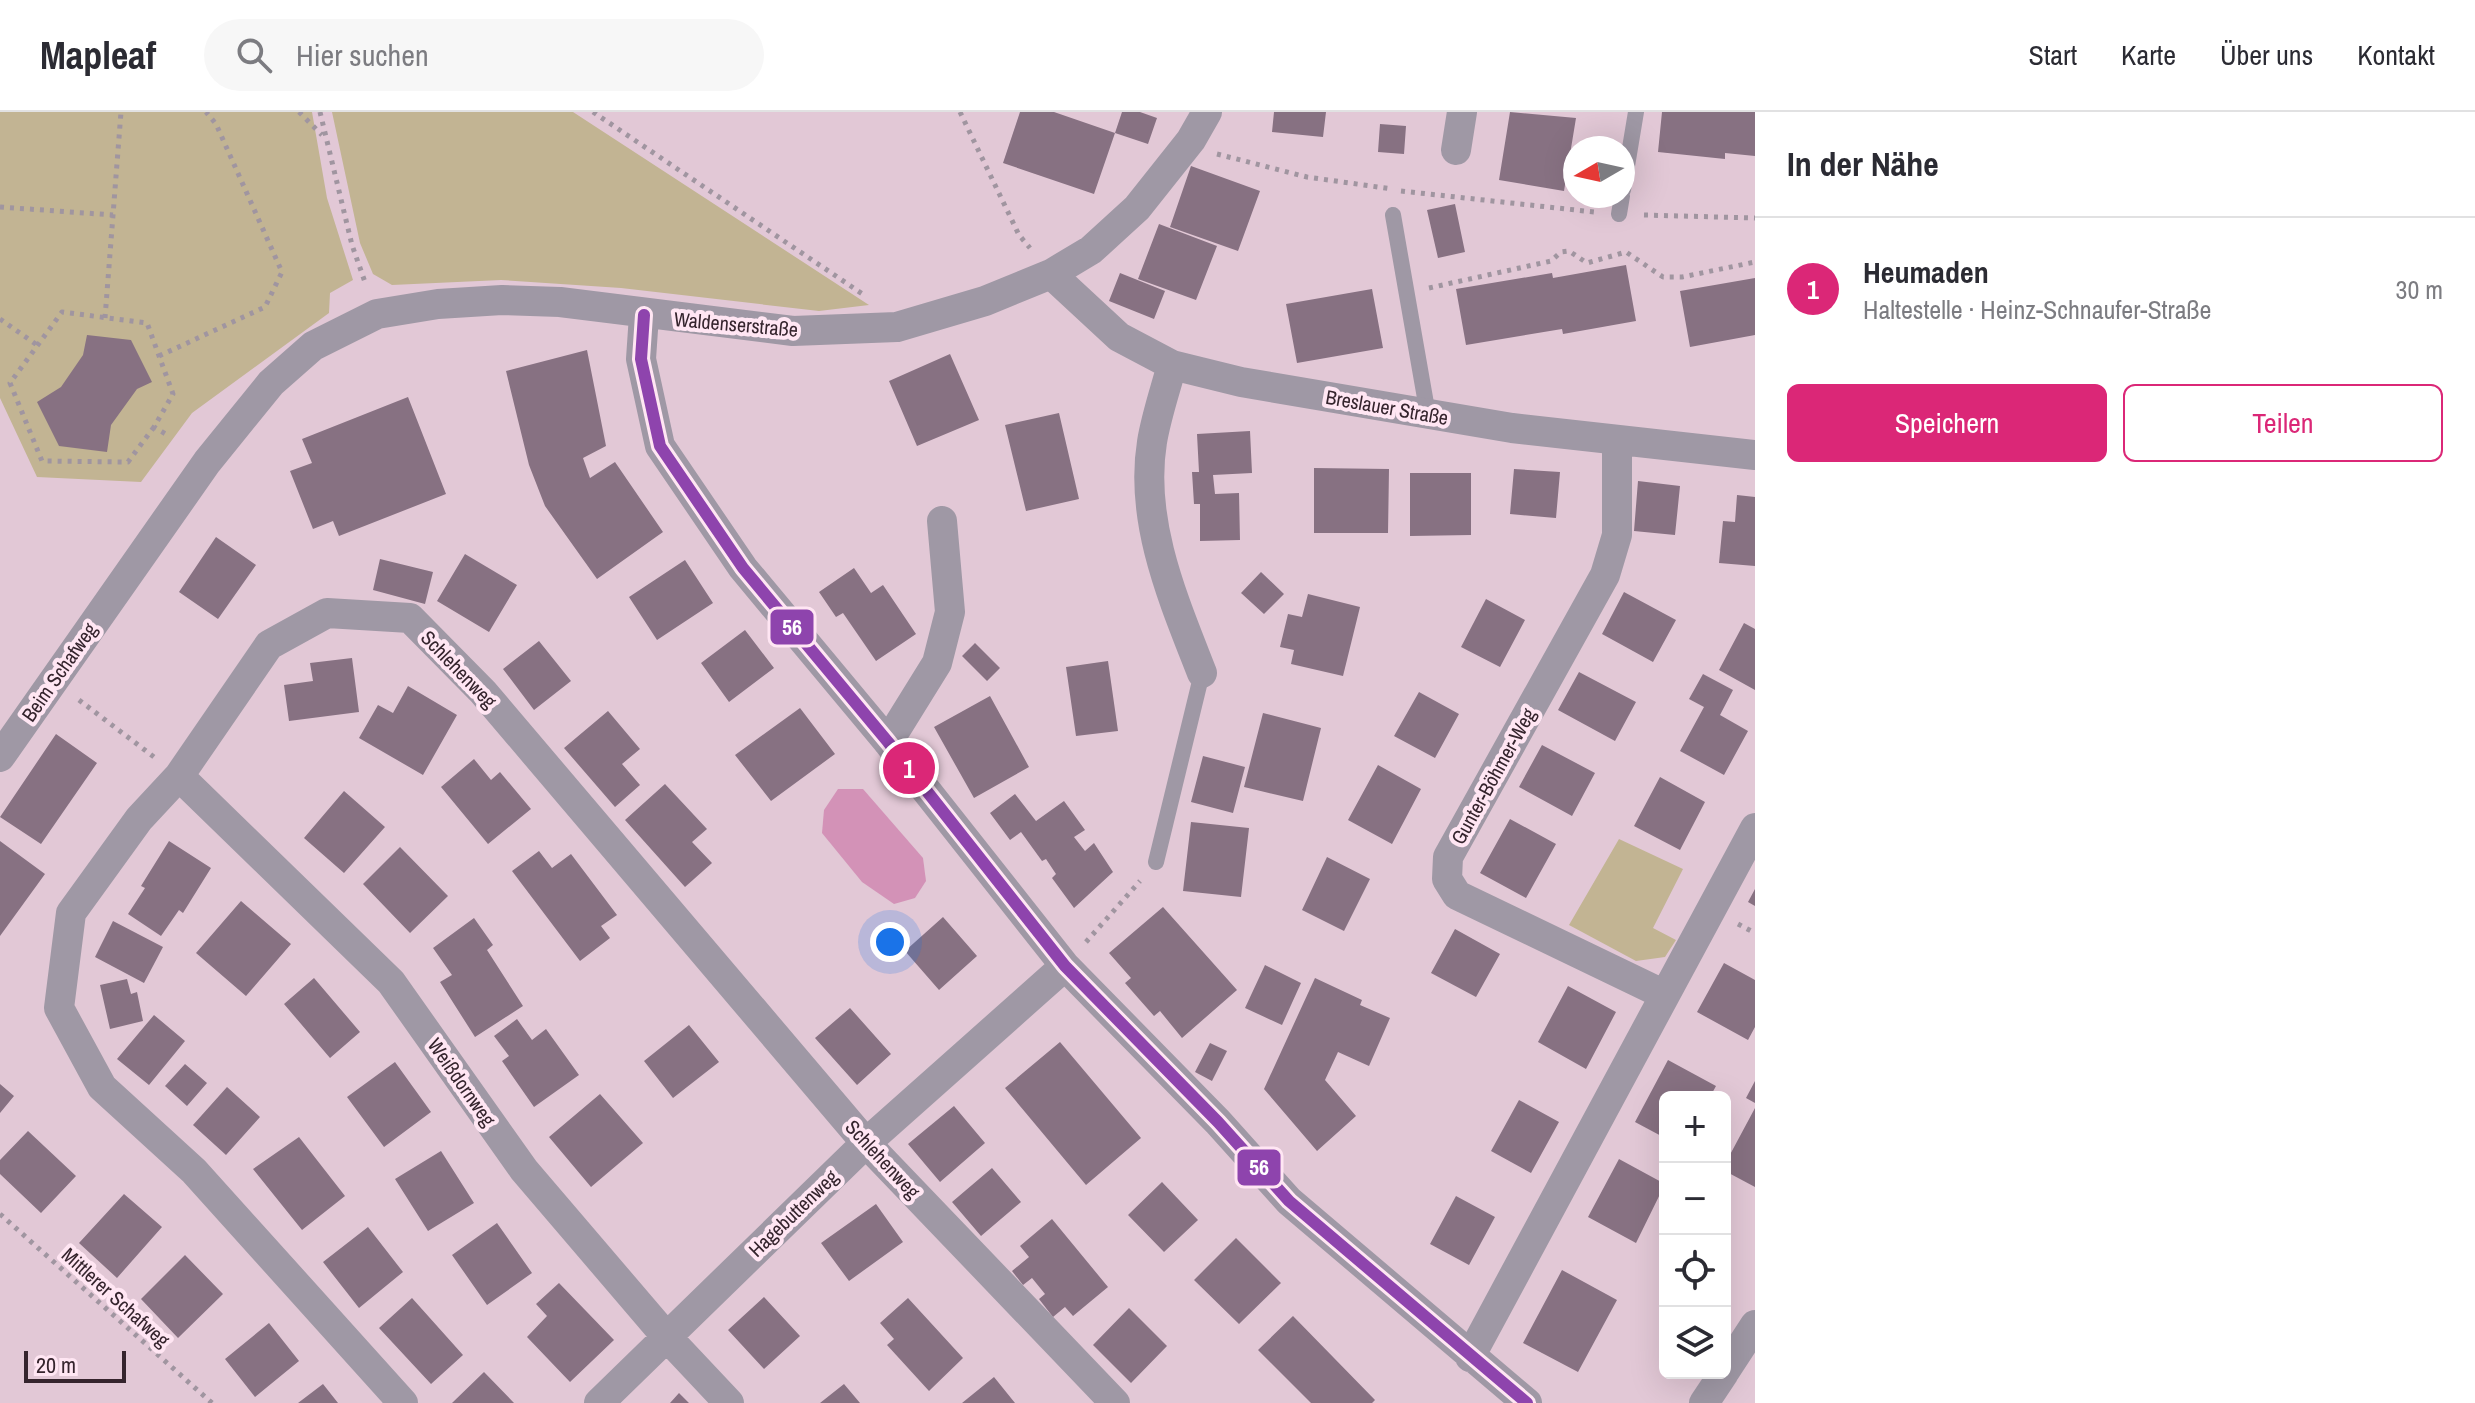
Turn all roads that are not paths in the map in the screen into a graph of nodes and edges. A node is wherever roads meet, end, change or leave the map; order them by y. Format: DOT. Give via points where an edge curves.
graph roads {
  1 [pos="1462,112"];
  2 [pos="1636,112"];
  3 [pos="1197,120"];
  4 [pos="1632,136"];
  5 [pos="1456,150"];
  6 [pos="1620,208"];
  7 [pos="1619,214"];
  8 [pos="1393,215"];
  9 [pos="1051,274"];
  10 [pos="644,315"];
  11 [pos="1172,365"];
  12 [pos="1428,415"];
  13 [pos="1617,442"];
  14 [pos="1755,455"];
  15 [pos="942,521"];
  16 [pos="119,587"];
  17 [pos="1202,673"];
  18 [pos="888,742"];
  19 [pos="0,757"];
  20 [pos="179,776"];
  21 [pos="1755,828"];
  22 [pos="1156,862"];
  23 [pos="1065,966"];
  24 [pos="1665,995"];
  25 [pos="866,1143"];
  26 [pos="1755,1325"];
  27 [pos="665,1335"];
  28 [pos="1470,1357"];
  29 [pos="1731,1361"];
  30 [pos="1719,1379"];
  31 [pos="403,1403"];
  32 [pos="599,1403"];
  33 [pos="729,1403"];
  34 [pos="1115,1403"];
  35 [pos="1527,1403"];
  36 [pos="1704,1403"];
  1 -- 5 [label="street"];
  2 -- 4 [label="lane"];
  3 -- 9 [label="street, Waldenserstraße" via="1137,208 1091,250"];
  6 -- 7 [label="lane"];
  8 -- 12 [label="lane"];
  9 -- 10 [label="street, Waldenserstraße" via="985,301 897,327 793,331"];
  9 -- 11 [label="street, Breslauer Straße" via="1119,337"];
  10 -- 16 [label="street, Waldenserstraße" via="560,302 438,304 377,314 313,346 271,383 207,462"];
  10 -- 18 [label="street" via="641,359 660,446 743,568"];
  11 -- 12 [label="street, Breslauer Straße"];
  11 -- 17 [label="street" via="1151,444 1151,497 1163,574"];
  12 -- 13 [label="street, Breslauer Straße"];
  13 -- 14 [label="street, Breslauer Straße"];
  13 -- 24 [label="street, Gunter-Böhmer-Weg" via="1617,535 1605,575 1448,857 1447,879 1457,895"];
  15 -- 18 [label="street" via="950,612 937,663"];
  16 -- 19 [label="street, Beim Schafweg"];
  17 -- 22 [label="lane"];
  18 -- 23 [label="street"];
  20 -- 25 [label="street, Schlehenweg" via="269,645 327,613 410,618 483,692"];
  20 -- 27 [label="street, Weißdornweg" via="391,982 524,1170"];
  20 -- 31 [label="street, Schlehenweg" via="139,819 71,913 59,1008 102,1087 194,1171"];
  21 -- 24 [label="street"];
  23 -- 25 [label="street, Hagebuttenweg"];
  23 -- 28 [label="street" via="1289,1201"];
  24 -- 28 [label="street"];
  25 -- 27 [label="street, Hagebuttenweg"];
  25 -- 34 [label="street, Schlehenweg"];
  26 -- 29 [label="street"];
  27 -- 32 [label="street, Hagebuttenweg"];
  27 -- 33 [label="street, Weißdornweg"];
  28 -- 35 [label="street"];
  30 -- 36 [label="street"];
}
